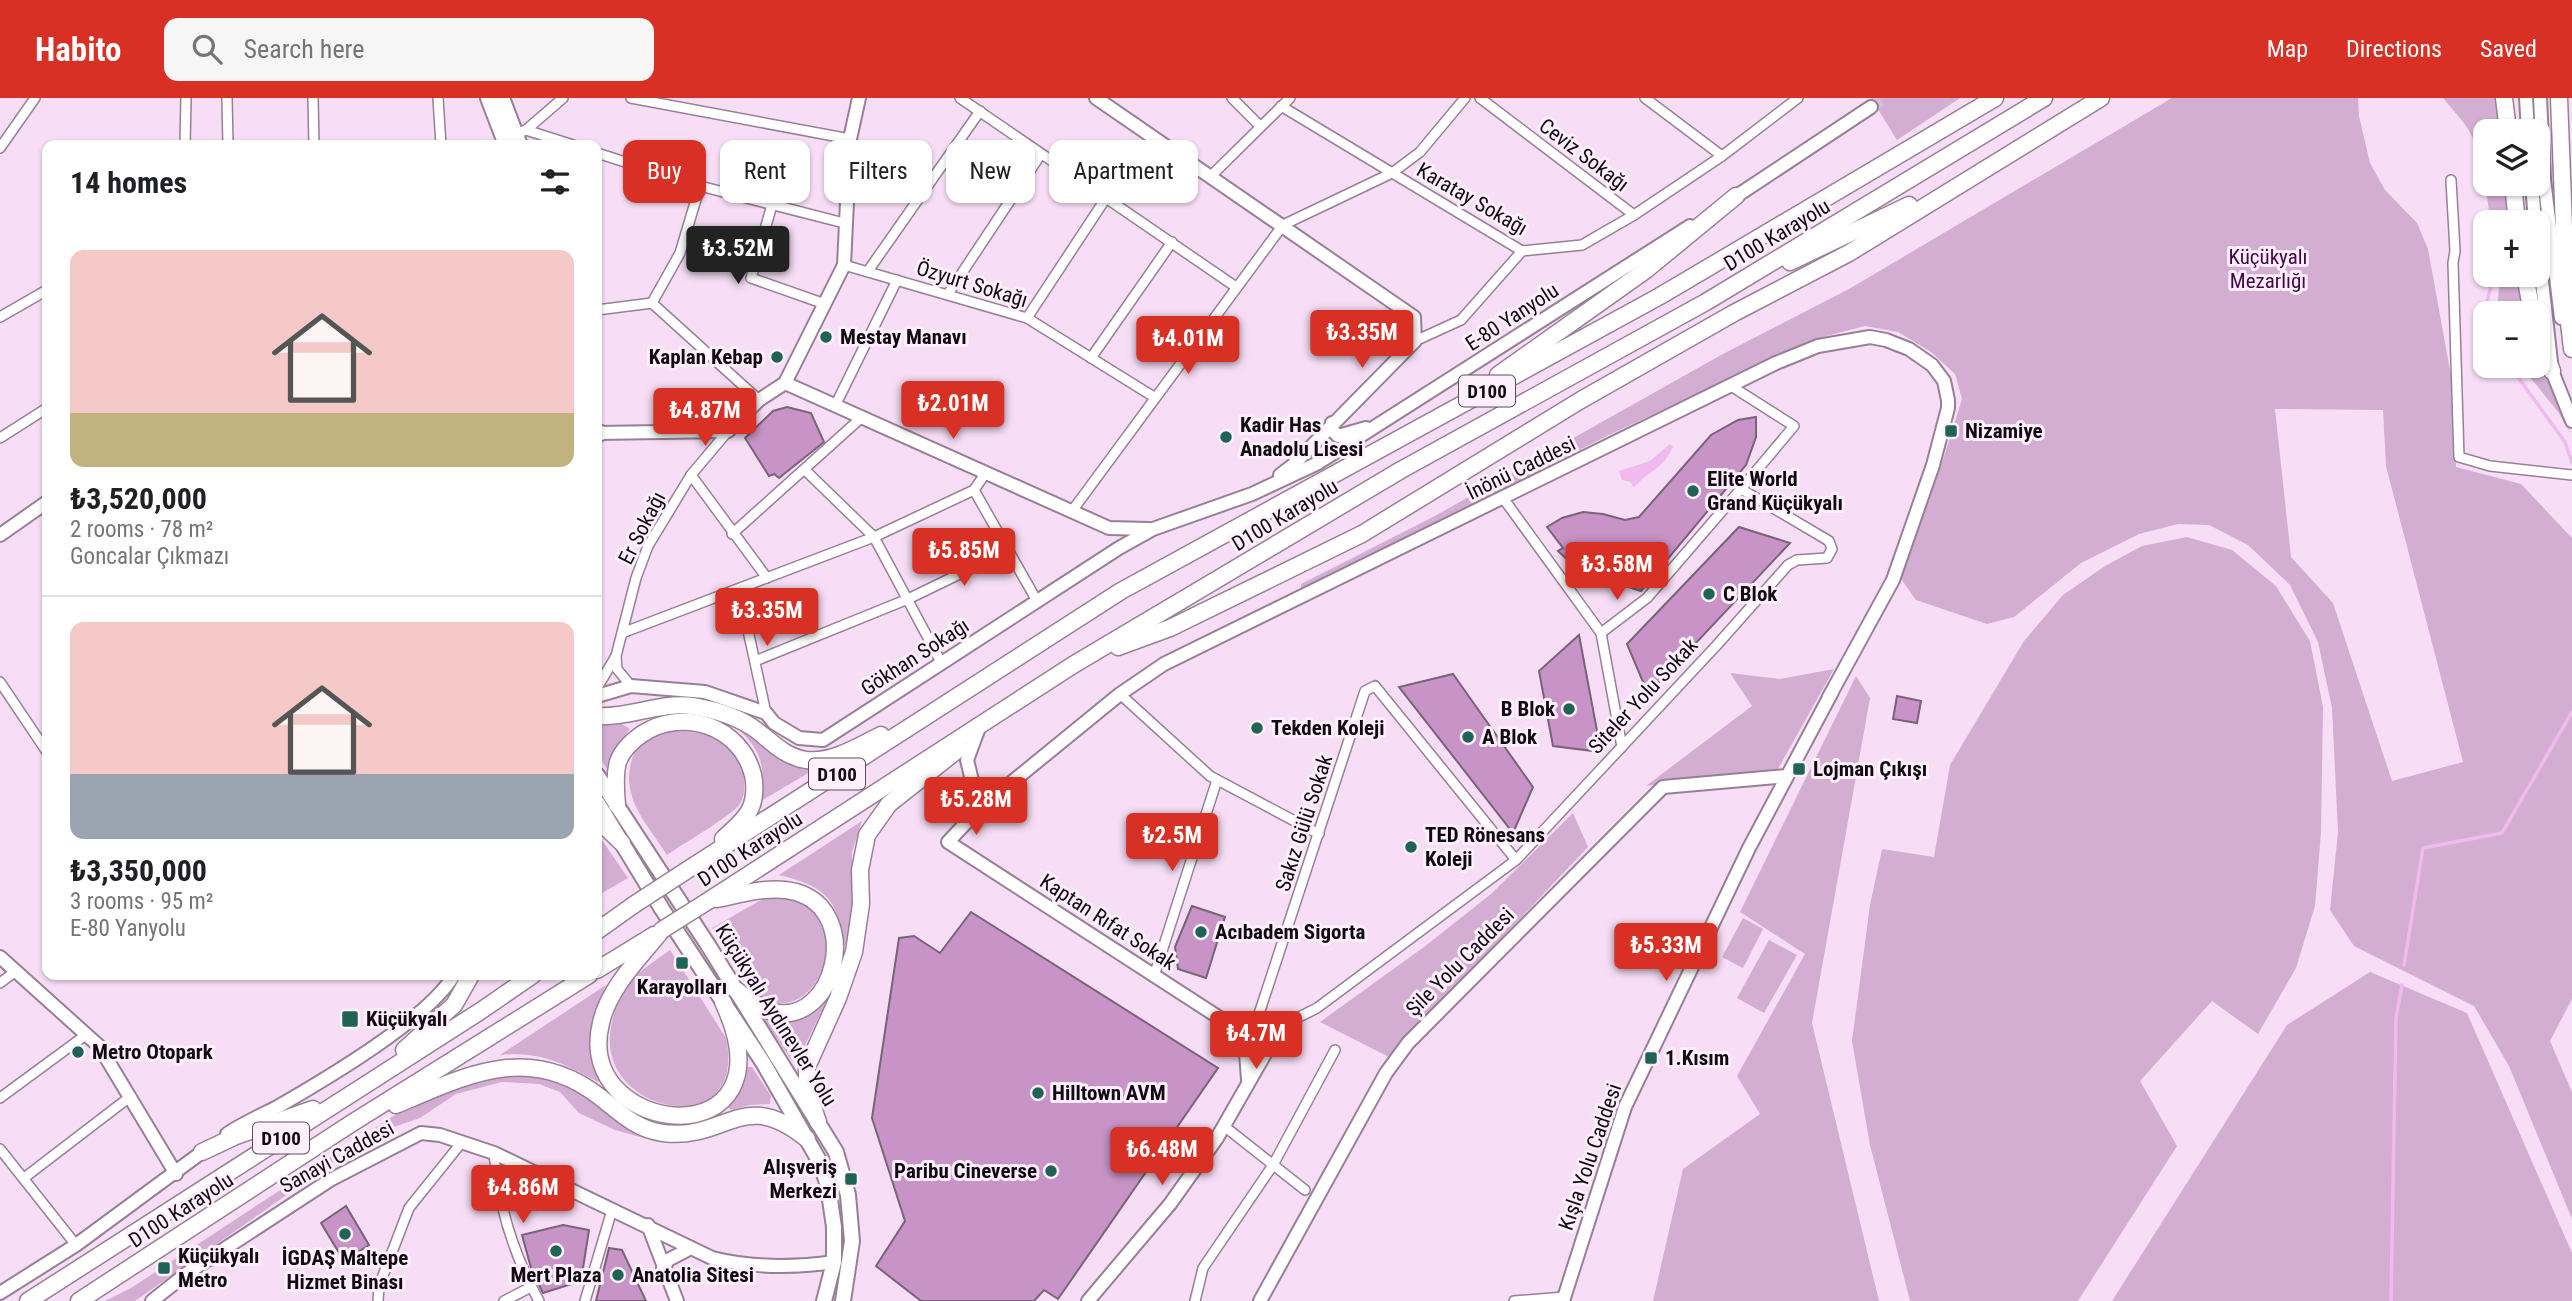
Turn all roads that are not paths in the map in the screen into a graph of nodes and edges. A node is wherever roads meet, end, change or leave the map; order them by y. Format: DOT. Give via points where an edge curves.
graph roads {
  1 [pos="35,98"];
  2 [pos="186,98"];
  3 [pos="227,98"];
  4 [pos="313,98"];
  5 [pos="438,98"];
  6 [pos="488,98"];
  7 [pos="502,98"];
  8 [pos="563,98"];
  9 [pos="631,98"];
  10 [pos="859,98"];
  11 [pos="960,98"];
  12 [pos="1096,98"];
  13 [pos="1232,98"];
  14 [pos="1290,98"];
  15 [pos="1465,98"];
  16 [pos="1480,98"];
  17 [pos="1645,98"];
  18 [pos="1798,98"];
  19 [pos="1995,98"];
  20 [pos="2044,98"];
  21 [pos="2101,98"];
  22 [pos="2504,98"];
  23 [pos="2526,98"];
  24 [pos="2540,98"];
  25 [pos="2559,98"];
  26 [pos="1281,106"];
  27 [pos="1871,107"];
  28 [pos="980,111"];
  29 [pos="2507,119"];
  30 [pos="2527,119"];
  31 [pos="1260,125"];
  32 [pos="521,136"];
  33 [pos="849,139"];
  34 [pos="185,140"];
  35 [pos="228,140"];
  36 [pos="314,140"];
  37 [pos="441,140"];
  38 [pos="504,140"];
  39 [pos="544,140"];
  40 [pos="0,148"];
  41 [pos="1041,154"];
  42 [pos="2010,154"];
  43 [pos="602,155"];
  44 [pos="1722,156"];
  45 [pos="1049,159"];
  46 [pos="623,161"];
  47 [pos="1392,173"];
  48 [pos="1211,176"];
  49 [pos="2451,180"];
  50 [pos="706,188"];
  51 [pos="1736,196"];
  52 [pos="695,203"];
  53 [pos="1103,203"];
  54 [pos="1113,203"];
  55 [pos="772,205"];
  56 [pos="1634,215"];
  57 [pos="844,223"];
  58 [pos="1283,225"];
  59 [pos="1172,243"];
  60 [pos="1522,251"];
  61 [pos="844,265"];
  62 [pos="868,271"];
  63 [pos="897,279"];
  64 [pos="1236,287"];
  65 [pos="2543,287"];
  66 [pos="42,293"];
  67 [pos="948,293"];
  68 [pos="1706,302"];
  69 [pos="652,303"];
  70 [pos="825,304"];
  71 [pos="602,309"];
  72 [pos="0,317"];
  73 [pos="1027,318"];
  74 [pos="1415,341"];
  75 [pos="2572,349"];
  76 [pos="2572,356"];
  77 [pos="1091,358"];
  78 [pos="2550,366"];
  79 [pos="2552,371"];
  80 [pos="785,383"];
  81 [pos="1731,386"];
  82 [pos="1154,397"];
  83 [pos="760,400"];
  84 [pos="835,406"];
  85 [pos="42,411"];
  86 [pos="1440,417"];
  87 [pos="861,418"];
  88 [pos="1390,419"];
  89 [pos="2572,421"];
  90 [pos="1332,423"];
  91 [pos="728,431"];
  92 [pos="602,433"];
  93 [pos="0,438"];
  94 [pos="805,470"];
  95 [pos="985,474"];
  96 [pos="691,475"];
  97 [pos="2570,475"];
  98 [pos="1741,489"];
  99 [pos="974,490"];
  100 [pos="1260,490"];
  101 [pos="1503,498"];
  102 [pos="42,506"];
  103 [pos="1072,511"];
  104 [pos="1109,528"];
  105 [pos="1153,529"];
  106 [pos="732,534"];
  107 [pos="0,535"];
  108 [pos="874,537"];
  109 [pos="1119,548"];
  110 [pos="1007,551"];
  111 [pos="767,578"];
  112 [pos="739,589"];
  113 [pos="1886,597"];
  114 [pos="908,599"];
  115 [pos="1037,600"];
  116 [pos="1601,633"];
  117 [pos="622,634"];
  118 [pos="616,656"];
  119 [pos="755,661"];
  120 [pos="942,664"];
  121 [pos="1073,665"];
  122 [pos="602,680"];
  123 [pos="0,682"];
  124 [pos="979,683"];
  125 [pos="631,686"];
  126 [pos="1119,694"];
  127 [pos="602,695"];
  128 [pos="766,713"];
  129 [pos="602,716"];
  130 [pos="980,725"];
  131 [pos="42,745"];
  132 [pos="1622,747"];
  133 [pos="1787,776"];
  134 [pos="1217,780"];
  135 [pos="602,782"];
  136 [pos="617,805"];
  137 [pos="979,809"];
  138 [pos="602,810"];
  139 [pos="602,824"];
  140 [pos="1319,834"];
  141 [pos="948,842"];
  142 [pos="622,844"];
  143 [pos="1516,860"];
  144 [pos="695,865"];
  145 [pos="708,901"];
  146 [pos="635,904"];
  147 [pos="602,919"];
  148 [pos="602,927"];
  149 [pos="662,930"];
  150 [pos="0,957"];
  151 [pos="602,967"];
  152 [pos="16,971"];
  153 [pos="1154,976"];
  154 [pos="450,980"];
  155 [pos="468,980"];
  156 [pos="526,980"];
  157 [pos="581,980"];
  158 [pos="0,983"];
  159 [pos="736,990"];
  160 [pos="723,1002"];
  161 [pos="1250,1032"];
  162 [pos="87,1034"];
  163 [pos="1269,1046"];
  164 [pos="1247,1050"];
  165 [pos="1335,1050"];
  166 [pos="1248,1080"];
  167 [pos="366,1082"];
  168 [pos="131,1096"];
  169 [pos="344,1096"];
  170 [pos="0,1098"];
  171 [pos="818,1122"];
  172 [pos="352,1124"];
  173 [pos="1224,1126"];
  174 [pos="807,1139"];
  175 [pos="461,1142"];
  176 [pos="0,1149"];
  177 [pos="202,1152"];
  178 [pos="494,1153"];
  179 [pos="1273,1166"];
  180 [pos="176,1174"];
  181 [pos="24,1178"];
  182 [pos="1305,1190"];
  183 [pos="612,1210"];
  184 [pos="648,1225"];
  185 [pos="76,1245"];
  186 [pos="691,1248"];
  187 [pos="834,1262"];
  188 [pos="663,1269"];
  189 [pos="379,1286"];
  190 [pos="531,1287"];
  191 [pos="0,1293"];
  192 [pos="1564,1299"];
  193 [pos="28,1301"];
  194 [pos="79,1301"];
  195 [pos="152,1301"];
  196 [pos="378,1301"];
  197 [pos="386,1301"];
  198 [pos="504,1301"];
  199 [pos="539,1301"];
  200 [pos="584,1301"];
  201 [pos="677,1301"];
  202 [pos="824,1301"];
  203 [pos="843,1301"];
  204 [pos="1088,1301"];
  205 [pos="1195,1301"];
  206 [pos="1260,1301"];
  207 [pos="1514,1301"];
  1 -- 40 [label="street"];
  2 -- 34 [label="street"];
  3 -- 35 [label="street"];
  4 -- 36 [label="street"];
  5 -- 37 [label="street"];
  6 -- 38 [label="main road"];
  7 -- 32 [label="main road"];
  8 -- 32 [label="street"];
  9 -- 33 [label="street"];
  10 -- 33 [label="street"];
  11 -- 28 [label="street"];
  12 -- 48 [label="street"];
  13 -- 31 [label="street"];
  14 -- 26 [label="street"];
  15 -- 47 [label="street" via="1420,152"];
  16 -- 56 [label="street, Ceviz Sokağı"];
  17 -- 44 [label="street"];
  18 -- 44 [label="street, Karatay Sokağı"];
  19 -- 86 [label="highway, D100 Karayolu / D100" via="1661,296"];
  20 -- 68 [label="highway, D100 Karayolu / D100"];
  21 -- 42 [label="highway"];
  22 -- 29 [label="highway"];
  23 -- 30 [label="street"];
  24 -- 76 [label="street" via="2553,258 2561,318"];
  25 -- 75 [label="highway"];
  26 -- 31 [label="street"];
  26 -- 47 [label="street, Karatay Sokağı"];
  27 -- 51 [label="street, E-80 Yanyolu"];
  28 -- 41 [label="street"];
  28 -- 62 [label="street"];
  31 -- 48 [label="street"];
  32 -- 39 [label="street"];
  33 -- 57 [label="street"];
  41 -- 45 [label="street"];
  41 -- 67 [label="street"];
  42 -- 68 [label="highway"];
  42 -- 121 [label="highway" via="1849,253 1734,313 1496,450 1362,534 1170,628"];
  43 -- 46 [label="street"];
  44 -- 56 [label="street, Karatay Sokağı"];
  47 -- 58 [label="street"];
  47 -- 60 [label="street, Karatay Sokağı"];
  48 -- 58 [label="street"];
  49 -- 97 [label="street" via="2459,457 2490,466"];
  50 -- 55 [label="street"];
  51 -- 86 [label="highway" via="1646,270"];
  51 -- 88 [label="street, E-80 Yanyolu"];
  52 -- 69 [label="street" via="680,253"];
  53 -- 73 [label="street"];
  54 -- 59 [label="street"];
  55 -- 57 [label="street"];
  55 -- 70 [label="street" via="751,278"];
  56 -- 60 [label="street, Karatay Sokağı" via="1582,245"];
  57 -- 61 [label="street"];
  58 -- 64 [label="street"];
  58 -- 74 [label="street" via="1408,311 1416,321"];
  59 -- 64 [label="street"];
  59 -- 77 [label="street"];
  60 -- 74 [label="street" via="1461,320"];
  61 -- 62 [label="street, Özyurt Sokağı"];
  61 -- 70 [label="street"];
  62 -- 63 [label="street, Özyurt Sokağı"];
  63 -- 67 [label="street, Özyurt Sokağı"];
  63 -- 84 [label="street"];
  64 -- 82 [label="street"];
  65 -- 79 [label="street"];
  66 -- 72 [label="street"];
  67 -- 73 [label="street, Özyurt Sokağı"];
  68 -- 121 [label="highway, D100 Karayolu / D100" via="1401,470"];
  69 -- 71 [label="street"];
  69 -- 83 [label="street"];
  70 -- 80 [label="street"];
  73 -- 77 [label="street, Özyurt Sokağı"];
  74 -- 90 [label="street"];
  77 -- 82 [label="street, Özyurt Sokağı"];
  78 -- 79 [label="highway"];
  79 -- 89 [label="street"];
  80 -- 83 [label="street"];
  80 -- 84 [label="street"];
  81 -- 98 [label="street" via="1794,426"];
  81 -- 101 [label="street, İnönü Caddesi"];
  81 -- 113 [label="street, İnönü Caddesi" via="1818,346 1870,337 1909,349 1932,365 1944,381 1948,408 1933,465"];
  82 -- 103 [label="street"];
  83 -- 91 [label="street"];
  84 -- 87 [label="street"];
  85 -- 93 [label="street"];
  86 -- 124 [label="highway, D100 Karayolu / D100" via="1121,591"];
  87 -- 94 [label="street"];
  87 -- 95 [label="street"];
  88 -- 90 [label="street" via="1341,436 1333,433"];
  88 -- 100 [label="street, E-80 Yanyolu" via="1318,463"];
  90 -- 100 [label="street" via="1293,465"];
  91 -- 92 [label="street"];
  91 -- 96 [label="street, Er Sokağı"];
  94 -- 106 [label="street"];
  94 -- 108 [label="street"];
  95 -- 99 [label="street"];
  95 -- 103 [label="street"];
  96 -- 106 [label="street"];
  96 -- 117 [label="street, Er Sokağı" via="648,546"];
  98 -- 116 [label="street" via="1647,598"];
  98 -- 132 [label="street, Siteler Yolu Sokak" via="1829,541 1832,549 1827,558 1788,565"];
  99 -- 108 [label="street"];
  99 -- 110 [label="street"];
  100 -- 105 [label="street, E-80 Yanyolu"];
  101 -- 116 [label="street"];
  101 -- 126 [label="street, İnönü Caddesi" via="1253,618 1164,664"];
  102 -- 107 [label="street"];
  103 -- 104 [label="street"];
  104 -- 105 [label="street"];
  104 -- 109 [label="street"];
  105 -- 109 [label="street, E-80 Yanyolu"];
  106 -- 111 [label="street"];
  108 -- 111 [label="street"];
  108 -- 114 [label="street"];
  109 -- 115 [label="street, Gökhan Sokağı"];
  110 -- 114 [label="street"];
  110 -- 115 [label="street"];
  111 -- 112 [label="street"];
  112 -- 117 [label="street"];
  112 -- 119 [label="street"];
  113 -- 133 [label="street, Kışla Yolu Caddesi"];
  114 -- 119 [label="street"];
  114 -- 120 [label="street"];
  115 -- 120 [label="street, Gökhan Sokağı"];
  116 -- 132 [label="street"];
  117 -- 118 [label="street, Er Sokağı"];
  118 -- 122 [label="street, Er Sokağı"];
  118 -- 125 [label="street" via="617,669"];
  119 -- 128 [label="street"];
  120 -- 128 [label="street, Gökhan Sokağı" via="823,740 799,738"];
  121 -- 130 [label="highway, D100 Karayolu / D100"];
  123 -- 131 [label="street"];
  124 -- 129 [label="highway" via="857,748 807,760 782,752 751,726 712,710 682,705"];
  124 -- 144 [label="highway, D100 Karayolu / D100"];
  125 -- 127 [label="street"];
  125 -- 128 [label="street, Gökhan Sokağı" via="705,692"];
  126 -- 134 [label="street"];
  126 -- 137 [label="street, İnönü Caddesi"];
  130 -- 137 [label="street" via="967,760"];
  130 -- 145 [label="highway, D100 Karayolu / D100"];
  130 -- 171 [label="highway" via="958,750 889,804 867,835 854,952 807,1067 807,1089"];
  132 -- 143 [label="street, Siteler Yolu Sokak"];
  133 -- 192 [label="street, Kışla Yolu Caddesi" via="1625,1107"];
  133 -- 206 [label="street, Şile Yolu Caddesi" via="1663,787 1408,1043 1386,1073"];
  134 -- 140 [label="street"];
  134 -- 153 [label="street"];
  135 -- 136 [label="main road, Küçükyalı Aydınevler Yolu"];
  136 -- 144 [label="highway" via="619,758 652,727 689,721 716,729 735,743 750,763 755,784 752,806"];
  136 -- 159 [label="main road, Küçükyalı Aydınevler Yolu"];
  137 -- 141 [label="street, İnönü Caddesi"];
  138 -- 142 [label="main road, Küçükyalı Aydınevler Yolu"];
  139 -- 142 [label="highway"];
  140 -- 143 [label="street, Sakız Gülü Sokak" via="1365,691 1375,686"];
  140 -- 161 [label="street, Sakız Gülü Sokak"];
  141 -- 153 [label="street, Kaptan Rıfat Sokak"];
  142 -- 160 [label="main road, Küçükyalı Aydınevler Yolu"];
  143 -- 163 [label="street, Siteler Yolu Sokak" via="1317,1008 1289,1022"];
  144 -- 146 [label="highway, D100 Karayolu / D100, bridge"];
  145 -- 149 [label="highway, D100 Karayolu / D100, bridge"];
  145 -- 159 [label="highway" via="754,892 794,892 819,904 834,928 831,967 821,990 807,1006 795,1012 770,1011"];
  146 -- 147 [label="highway"];
  146 -- 148 [label="highway, D100 Karayolu / D100"];
  149 -- 151 [label="highway, D100 Karayolu / D100"];
  149 -- 160 [label="highway" via="621,982 600,1023 600,1056 618,1089 635,1104 665,1115 696,1114 718,1105 733,1083 739,1056"];
  150 -- 152 [label="street"];
  152 -- 158 [label="street"];
  152 -- 162 [label="street"];
  153 -- 161 [label="street, Kaptan Rıfat Sokak"];
  154 -- 177 [label="street" via="431,1004 383,1039"];
  155 -- 167 [label="highway" via="454,1005"];
  156 -- 167 [label="highway, D100 Karayolu / D100"];
  157 -- 172 [label="highway, D100 Karayolu / D100"];
  159 -- 171 [label="main road, Küçükyalı Aydınevler Yolu"];
  160 -- 174 [label="main road, Küçükyalı Aydınevler Yolu"];
  161 -- 163 [label="street" via="1266,1032"];
  161 -- 164 [label="street" via="1244,1043"];
  162 -- 168 [label="street"];
  162 -- 170 [label="street"];
  163 -- 164 [label="street" via="1259,1055"];
  163 -- 166 [label="street"];
  164 -- 166 [label="street"];
  165 -- 179 [label="street"];
  166 -- 173 [label="street"];
  167 -- 169 [label="highway, D100 Karayolu / D100"];
  168 -- 180 [label="street"];
  168 -- 181 [label="street"];
  169 -- 177 [label="highway"];
  169 -- 193 [label="highway, D100 Karayolu / D100"];
  171 -- 203 [label="main road, Küçükyalı Aydınevler Yolu" via="836,1152 848,1195 852,1241"];
  172 -- 174 [label="highway" via="454,1081 522,1066 580,1083 620,1115 661,1133 688,1134 751,1114 780,1120"];
  172 -- 194 [label="highway, D100 Karayolu / D100"];
  173 -- 179 [label="street"];
  173 -- 204 [label="street" via="1170,1204"];
  174 -- 187 [label="main road, Küçükyalı Aydınevler Yolu" via="828,1186"];
  175 -- 178 [label="street, Sanayi Caddesi"];
  175 -- 189 [label="street" via="409,1208"];
  175 -- 195 [label="street, Sanayi Caddesi" via="421,1133 396,1144 254,1228"];
  176 -- 181 [label="street"];
  177 -- 180 [label="street"];
  178 -- 183 [label="street, Sanayi Caddesi"];
  178 -- 190 [label="street" via="498,1197"];
  179 -- 182 [label="street"];
  179 -- 205 [label="street" via="1203,1268"];
  180 -- 185 [label="street"];
  181 -- 185 [label="street"];
  183 -- 184 [label="street, Sanayi Caddesi"];
  183 -- 200 [label="street"];
  184 -- 186 [label="street, Sanayi Caddesi"];
  184 -- 188 [label="street"];
  185 -- 191 [label="street"];
  186 -- 187 [label="street, Sanayi Caddesi" via="743,1266"];
  186 -- 188 [label="street" via="668,1260"];
  187 -- 202 [label="main road, Küçükyalı Aydınevler Yolu"];
  188 -- 201 [label="street"];
  189 -- 196 [label="street"];
  189 -- 197 [label="street"];
  190 -- 198 [label="street"];
  190 -- 199 [label="street"];
  192 -- 207 [label="street"];
}
